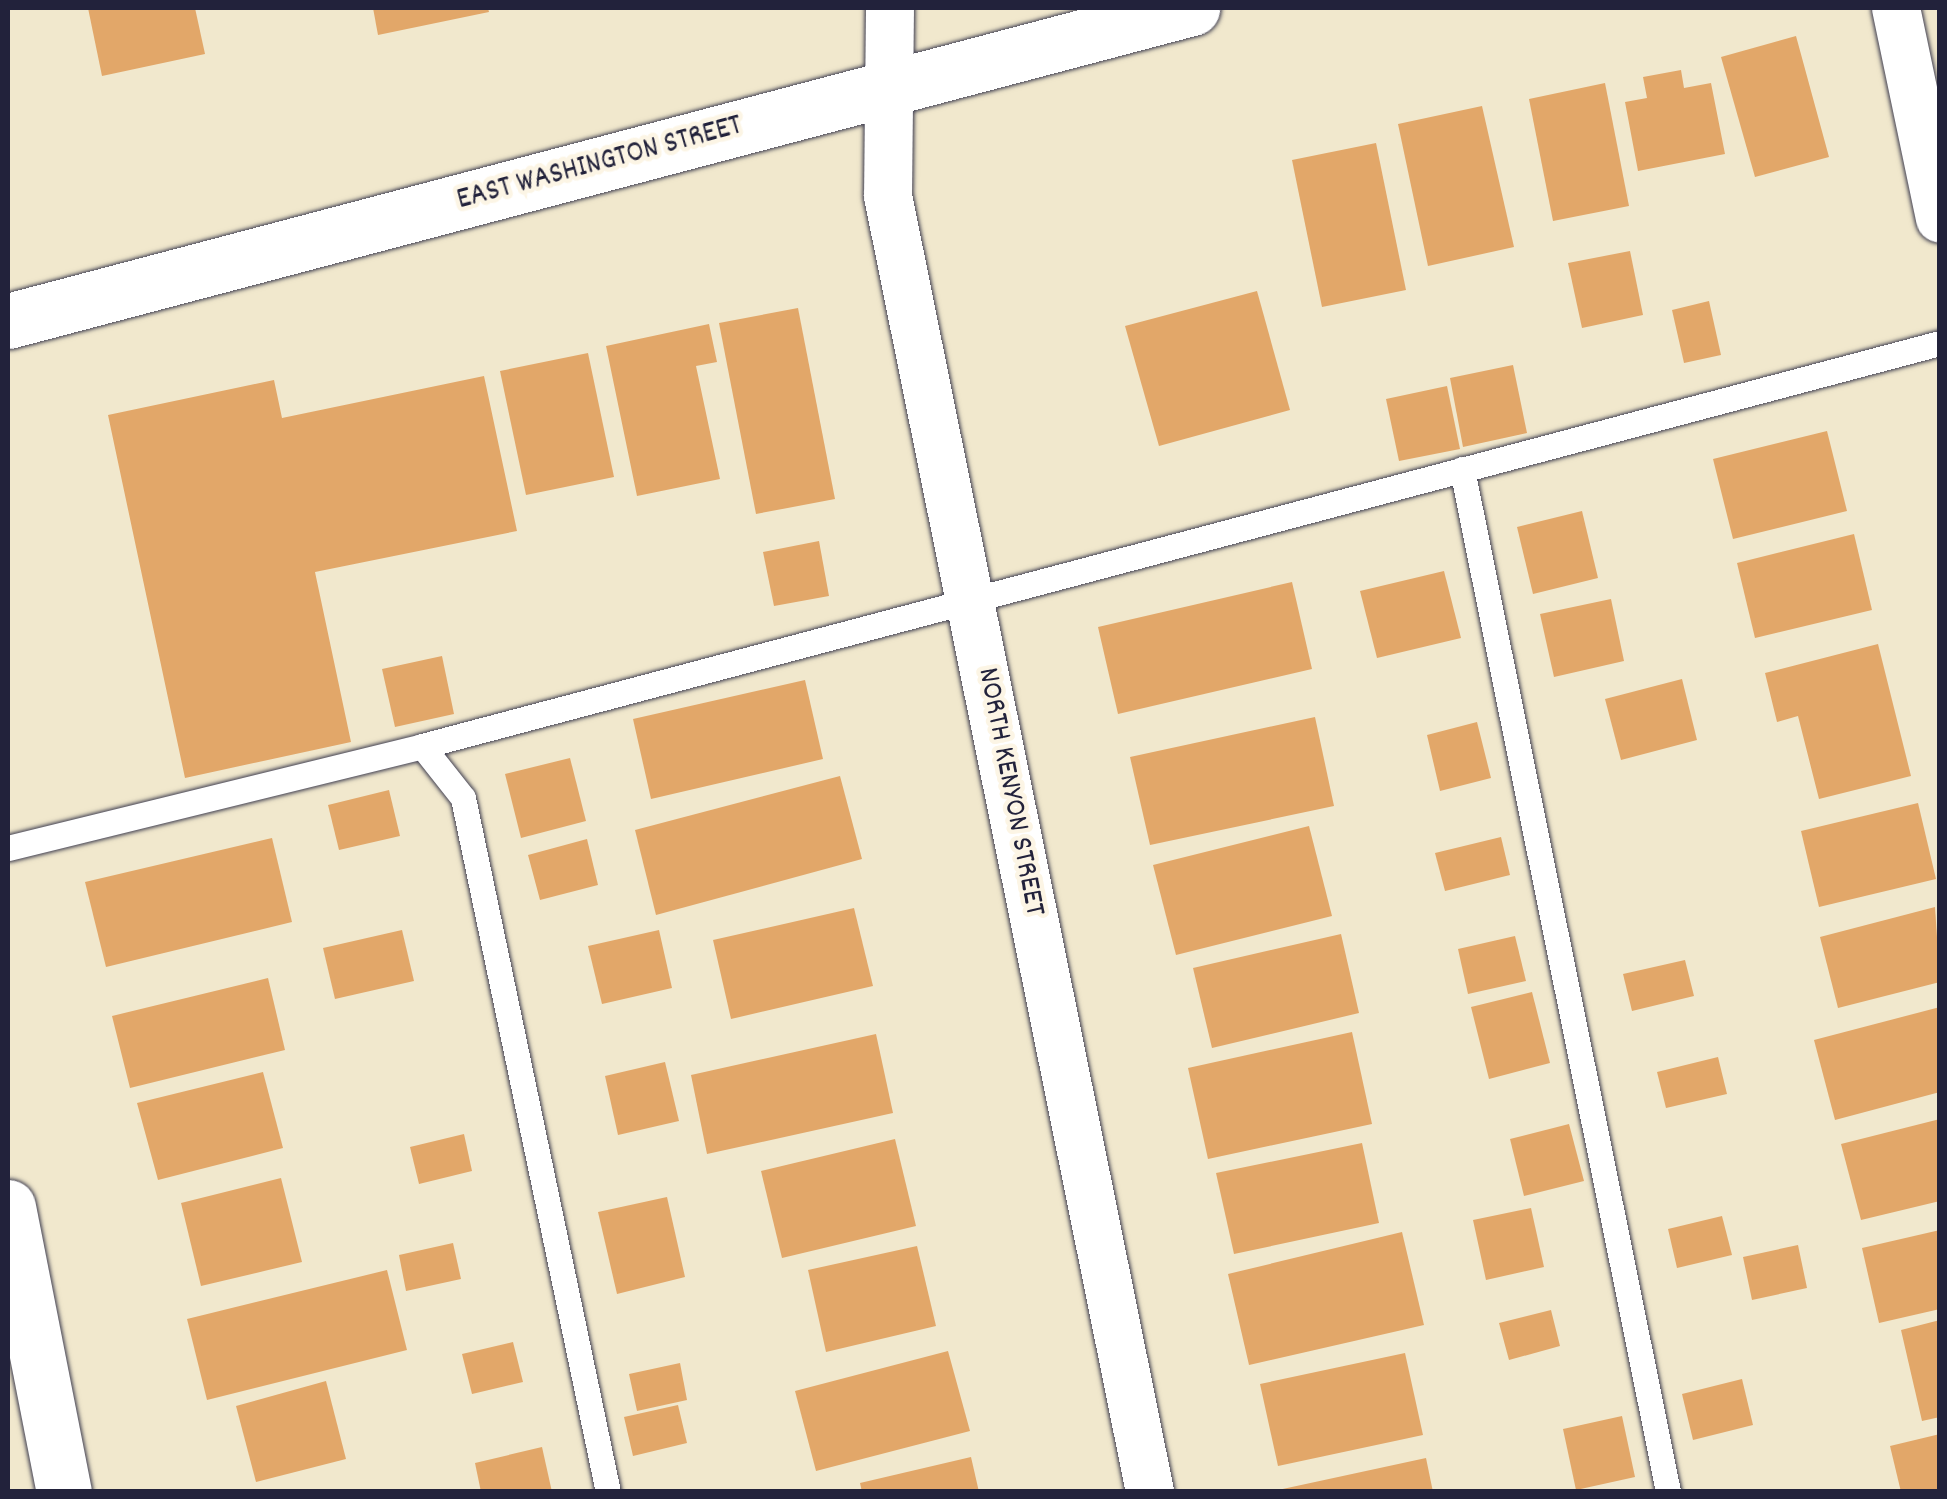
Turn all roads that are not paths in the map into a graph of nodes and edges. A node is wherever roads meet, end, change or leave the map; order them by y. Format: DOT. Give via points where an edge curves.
graph roads {
  1 [pos="890,8"];
  2 [pos="1192,8"];
  3 [pos="1896,8"];
  4 [pos="887,90"];
  5 [pos="1940,218"];
  6 [pos="8,321"];
  7 [pos="1940,343"];
  8 [pos="1462,469"];
  9 [pos="970,598"];
  10 [pos="422,746"];
  11 [pos="8,848"];
  12 [pos="8,1207"];
  13 [pos="64,1492"];
  14 [pos="608,1492"];
  15 [pos="1150,1492"];
  16 [pos="1668,1492"];
  1 -- 4 [label="street, NORTH KENYON STREET"];
  2 -- 4 [label="main road, EAST WASHINGTON STREET"];
  3 -- 5 [label="street"];
  4 -- 6 [label="main road, EAST WASHINGTON STREET"];
  4 -- 9 [label="street, NORTH KENYON STREET" via="888,196"];
  7 -- 8 [label="lane"];
  8 -- 9 [label="lane"];
  8 -- 16 [label="lane"];
  9 -- 10 [label="lane"];
  9 -- 15 [label="street, NORTH KENYON STREET"];
  10 -- 11 [label="lane"];
  10 -- 14 [label="lane" via="463,798"];
  12 -- 13 [label="main road"];
}
